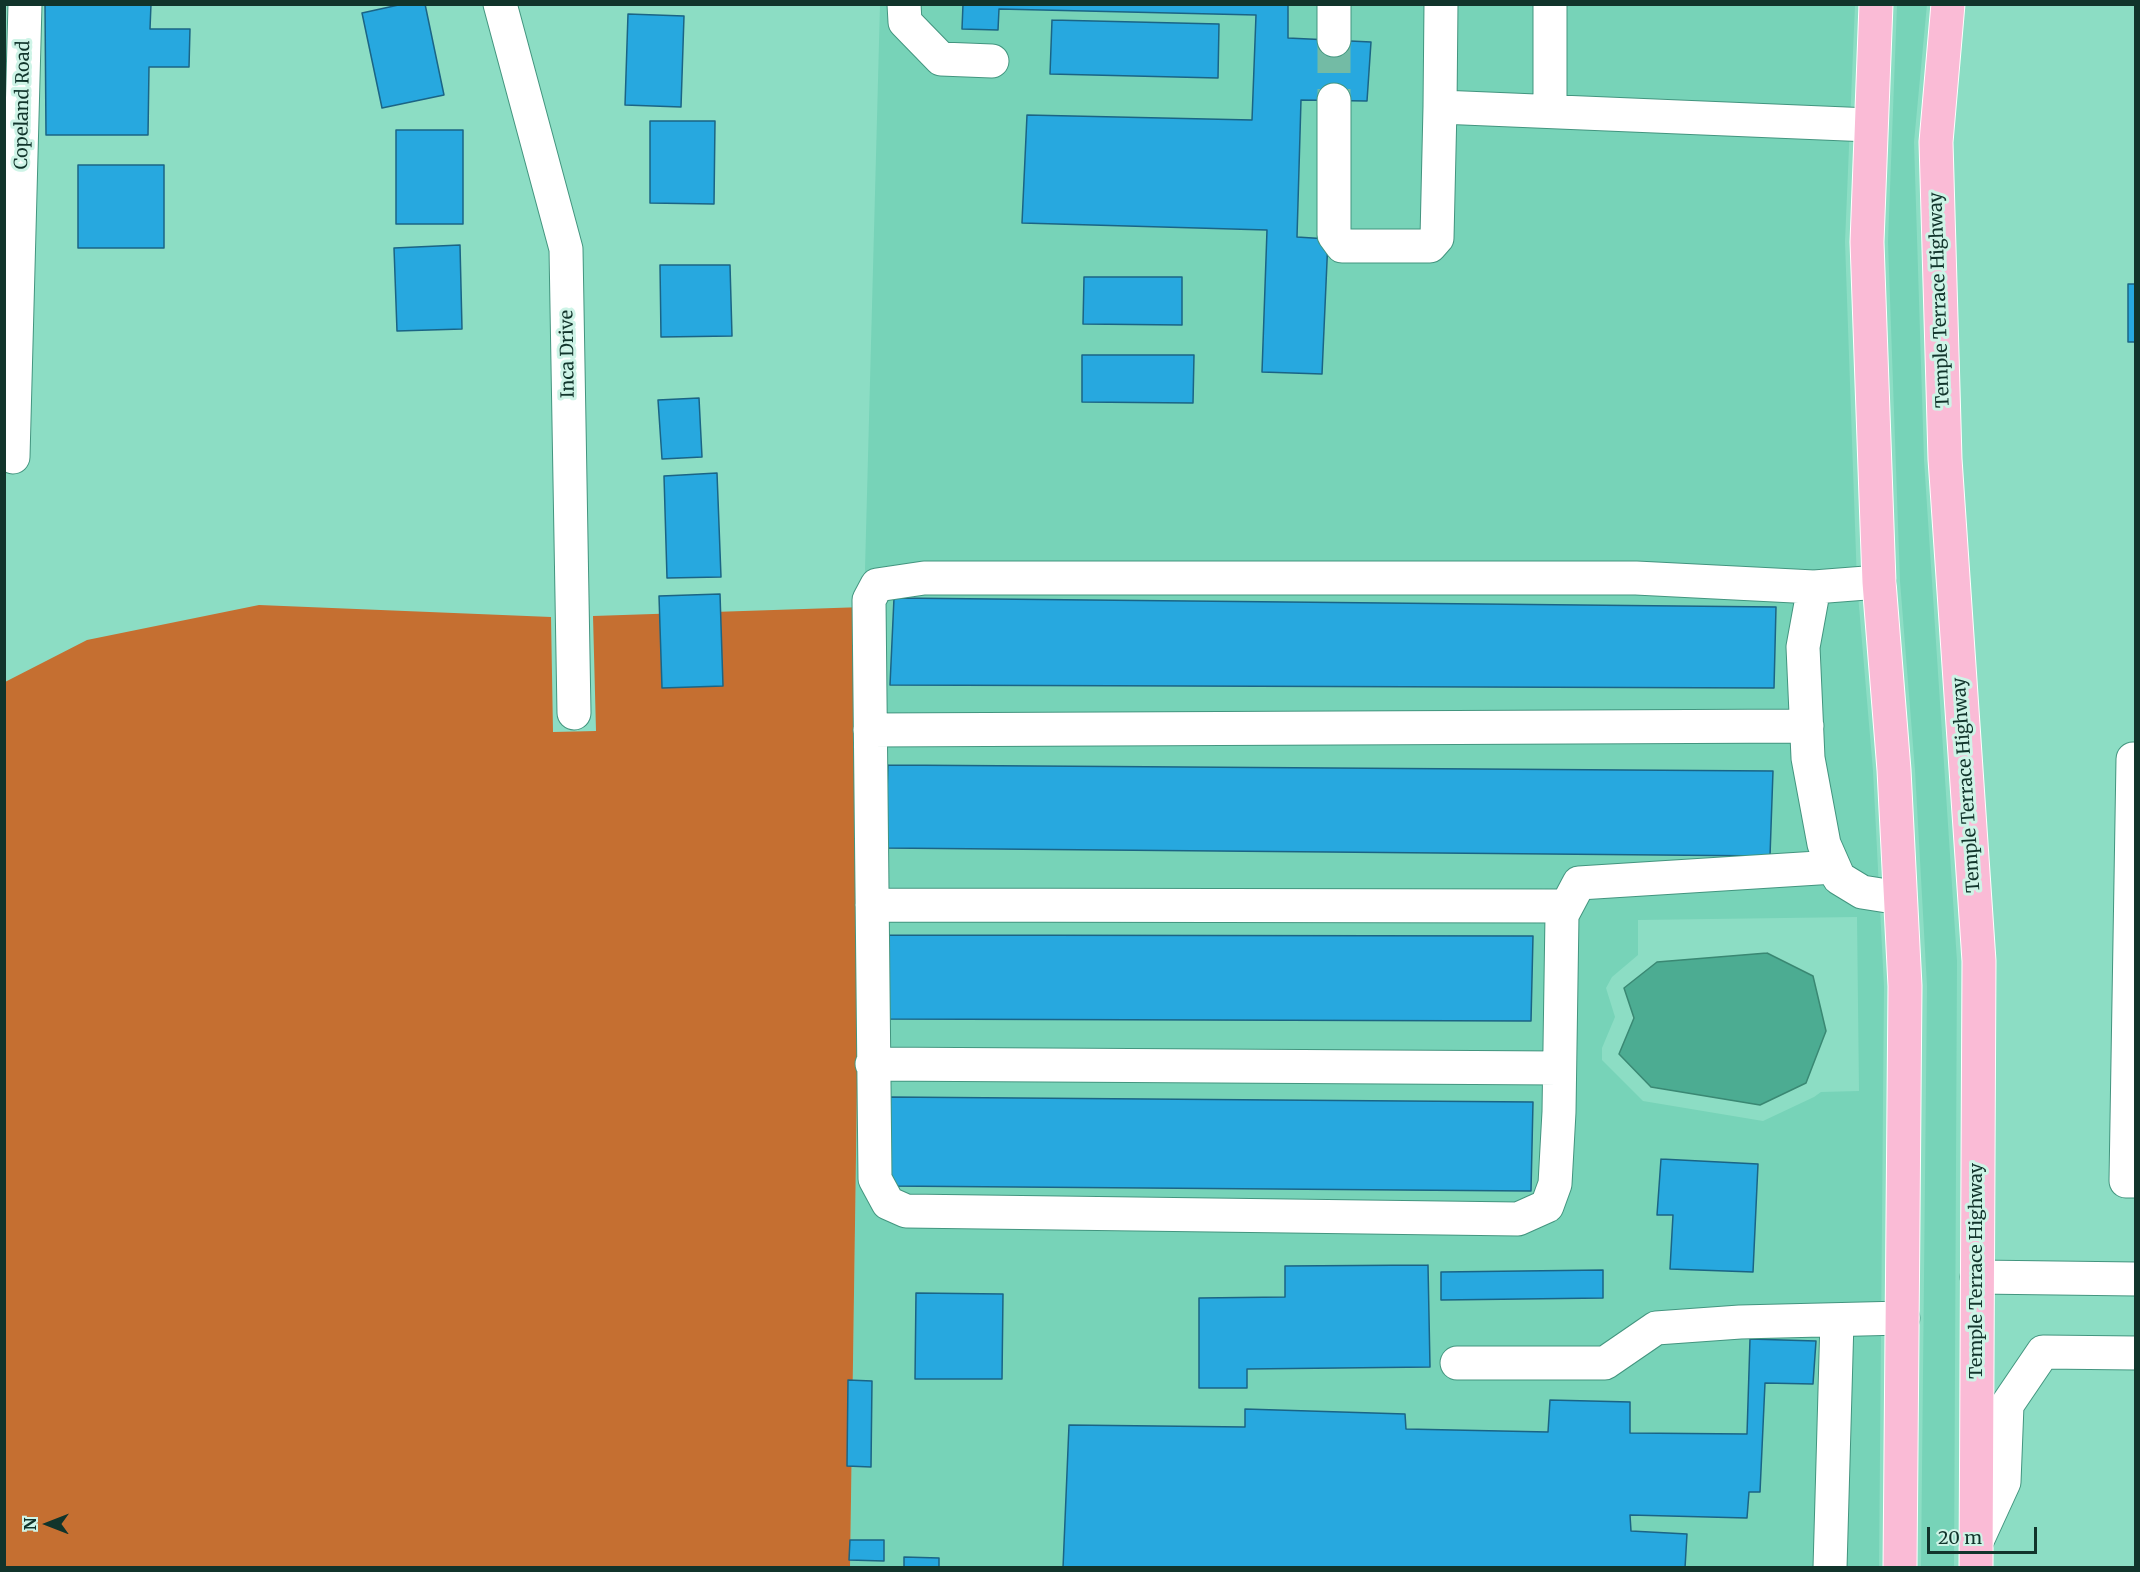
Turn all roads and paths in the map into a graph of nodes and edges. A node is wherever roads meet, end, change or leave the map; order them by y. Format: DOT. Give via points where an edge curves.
graph roads {
  1 [pos="25,4"];
  2 [pos="500,4"];
  3 [pos="904,4"];
  4 [pos="1334,4"];
  5 [pos="1441,4"];
  6 [pos="1550,4"];
  7 [pos="1876,4"];
  8 [pos="1948,4"];
  9 [pos="1335,40"];
  10 [pos="992,62"];
  11 [pos="1335,100"];
  12 [pos="1440,107"];
  13 [pos="1550,110"];
  14 [pos="1870,125"];
  15 [pos="14,457"];
  16 [pos="1879,582"];
  17 [pos="1814,587"];
  18 [pos="574,713"];
  19 [pos="1807,726"];
  20 [pos="870,730"];
  21 [pos="2136,759"];
  22 [pos="1834,867"];
  23 [pos="1900,898"];
  24 [pos="872,905"];
  25 [pos="1566,906"];
  26 [pos="872,1064"];
  27 [pos="1559,1068"];
  28 [pos="2136,1181"];
  29 [pos="1977,1277"];
  30 [pos="2136,1279"];
  31 [pos="1903,1318"];
  32 [pos="1837,1320"];
  33 [pos="2136,1353"];
  34 [pos="1457,1363"];
  35 [pos="1976,1555"];
  36 [pos="1830,1568"];
  37 [pos="1900,1568"];
  1 -- 15 [label="street, Copeland Road"];
  2 -- 18 [label="street, Inca Drive" via="566,249"];
  3 -- 10 [label="street" via="905,22 941,59"];
  4 -- 9 [label="street"];
  5 -- 12 [label="street"];
  6 -- 13 [label="street"];
  7 -- 14 [label="main road"];
  8 -- 29 [label="main road, Temple Terrace Highway" via="1936,142 1945,459 1979,960"];
  11 -- 12 [label="street" via="1334,235 1342,246 1430,246 1437,238"];
  12 -- 13 [label="street"];
  13 -- 14 [label="street"];
  14 -- 16 [label="main road" via="1867,242"];
  16 -- 17 [label="street"];
  16 -- 23 [label="main road"];
  17 -- 19 [label="street" via="1803,646"];
  17 -- 20 [label="street" via="1636,578 924,578 877,585 869,600"];
  19 -- 20 [label="street"];
  19 -- 22 [label="street" via="1808,758 1824,844"];
  20 -- 24 [label="street"];
  21 -- 28 [label="street" via="2127,1181"];
  22 -- 23 [label="street" via="1839,878 1862,892"];
  22 -- 25 [label="street" via="1579,883"];
  23 -- 31 [label="main road" via="1905,986"];
  24 -- 25 [label="street"];
  24 -- 26 [label="street"];
  25 -- 27 [label="street" via="1562,915"];
  26 -- 27 [label="street"];
  26 -- 27 [label="street" via="874,1179 888,1203 906,1211 1518,1219 1547,1206 1555,1184"];
  29 -- 30 [label="street"];
  29 -- 35 [label="main road, Temple Terrace Highway"];
  31 -- 32 [label="street"];
  31 -- 37 [label="main road"];
  32 -- 34 [label="street" via="1656,1328 1605,1363"];
  32 -- 36 [label="street"];
  33 -- 35 [label="street" via="2043,1352 2007,1405 2004,1482"];
}
